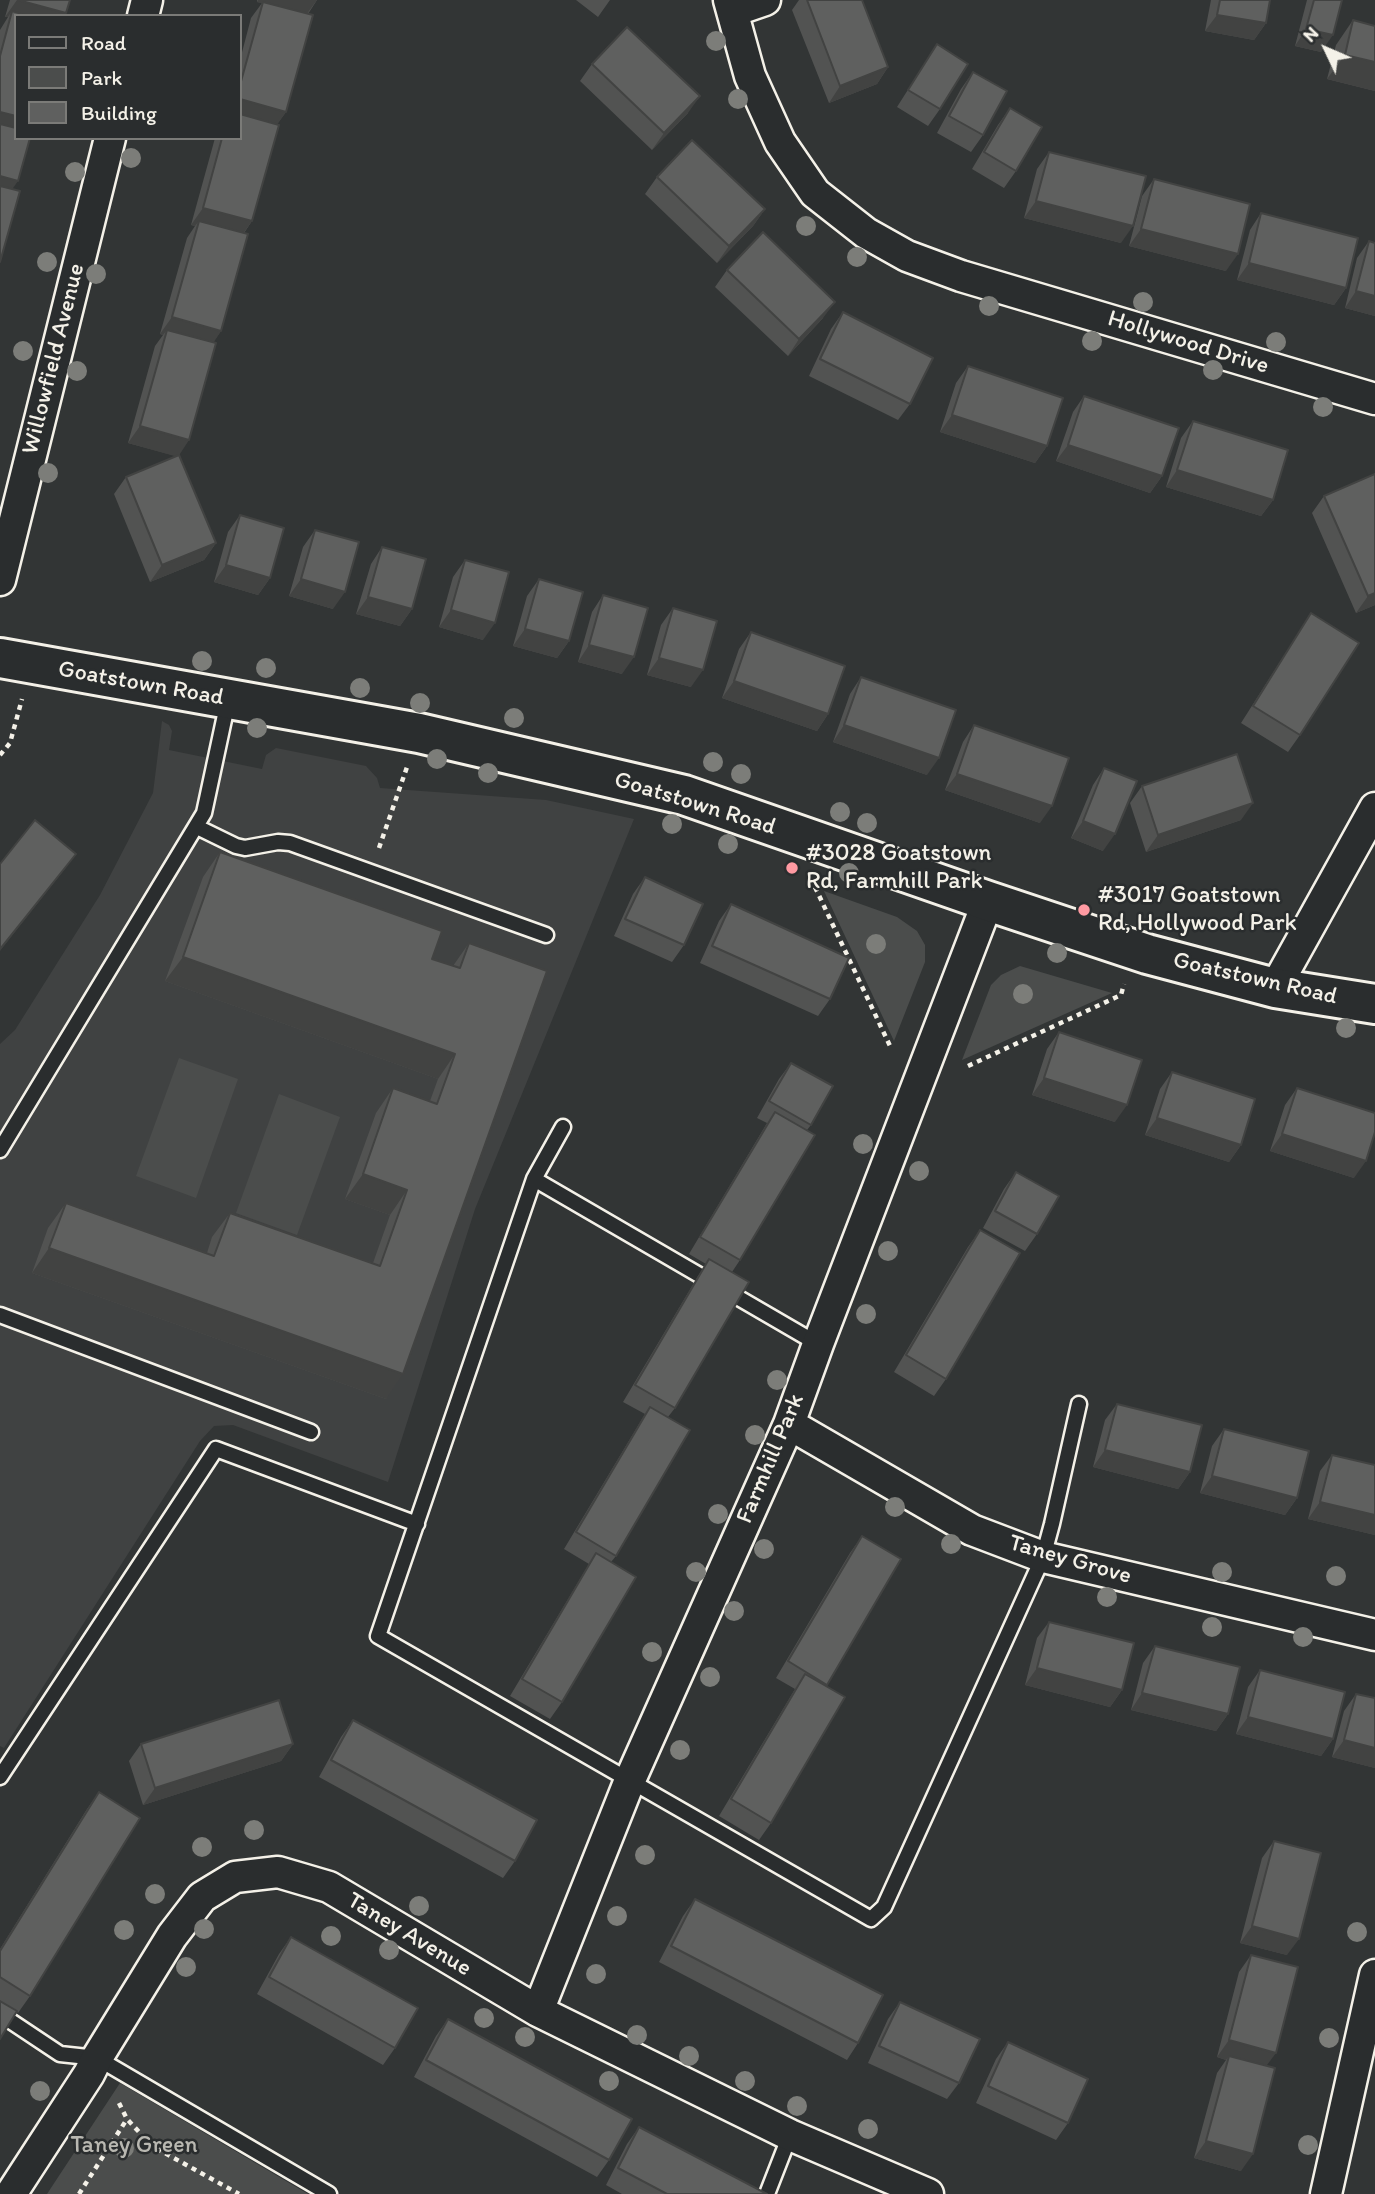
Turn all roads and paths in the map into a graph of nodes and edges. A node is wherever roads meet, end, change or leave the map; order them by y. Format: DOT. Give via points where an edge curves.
graph roads {
  1 [pos="765,0"];
  2 [pos="731,5"];
  3 [pos="110,140"];
  4 [pos="1375,399"];
  5 [pos="0,580"];
  6 [pos="16,661"];
  7 [pos="229,699"];
  8 [pos="419,733"];
  9 [pos="0,755"];
  10 [pos="1375,808"];
  11 [pos="197,827"];
  12 [pos="371,872"];
  13 [pos="815,887"];
  14 [pos="988,901"];
  15 [pos="546,935"];
  16 [pos="1135,950"];
  17 [pos="1275,988"];
  18 [pos="1375,1004"];
  19 [pos="891,1048"];
  20 [pos="968,1066"];
  21 [pos="563,1127"];
  22 [pos="0,1150"];
  23 [pos="534,1180"];
  24 [pos="0,1315"];
  25 [pos="818,1344"];
  26 [pos="1079,1404"];
  27 [pos="789,1424"];
  28 [pos="311,1432"];
  29 [pos="417,1524"];
  30 [pos="1043,1557"];
  31 [pos="1375,1635"];
  32 [pos="0,1777"];
  33 [pos="630,1780"];
  34 [pos="1375,1975"];
  35 [pos="538,2011"];
  36 [pos="0,2014"];
  37 [pos="93,2066"];
  38 [pos="127,2119"];
  39 [pos="790,2135"];
  40 [pos="11,2194"];
  41 [pos="79,2194"];
  42 [pos="239,2194"];
  43 [pos="329,2194"];
  44 [pos="766,2194"];
  45 [pos="928,2194"];
  46 [pos="1326,2194"];
  1 -- 2 [label="street"];
  2 -- 4 [label="street, Hollywood Drive" via="750,76 780,142 815,193 866,233 907,256 961,276"];
  3 -- 5 [label="street, Willowfield Avenue"];
  6 -- 7 [label="main road, Goatstown Road"];
  6 -- 9 [label="path" via="10,743"];
  7 -- 8 [label="main road, Goatstown Road"];
  7 -- 11 [label="lane" via="208,799"];
  8 -- 12 [label="path"];
  8 -- 14 [label="main road, Goatstown Road" via="684,795"];
  10 -- 17 [label="street"];
  11 -- 12 [label="lane" via="236,846 290,843"];
  11 -- 22 [label="lane"];
  12 -- 15 [label="lane"];
  13 -- 19 [label="path"];
  14 -- 16 [label="main road, Goatstown Road"];
  14 -- 25 [label="street, Farmhill Park"];
  16 -- 17 [label="main road, Goatstown Road"];
  16 -- 20 [label="path" via="1121,996"];
  17 -- 18 [label="main road, Goatstown Road"];
  21 -- 23 [label="lane"];
  23 -- 25 [label="lane"];
  23 -- 29 [label="lane"];
  24 -- 28 [label="lane"];
  25 -- 27 [label="street, Farmhill Park"];
  26 -- 30 [label="lane"];
  27 -- 30 [label="street, Taney Grove" via="972,1530"];
  27 -- 33 [label="street, Farmhill Park"];
  29 -- 32 [label="lane" via="216,1449"];
  29 -- 33 [label="lane" via="377,1636"];
  30 -- 31 [label="street, Taney Grove"];
  30 -- 33 [label="lane" via="884,1907 871,1919"];
  33 -- 35 [label="street, Farmhill Park"];
  34 -- 46 [label="street"];
  35 -- 37 [label="street, Taney Avenue" via="329,1888 278,1872 235,1877 202,1897 172,1936"];
  35 -- 39 [label="street, Taney Avenue"];
  36 -- 37 [label="lane" via="60,2054"];
  37 -- 38 [label="path"];
  37 -- 40 [label="street, Taney Avenue"];
  37 -- 43 [label="lane"];
  38 -- 41 [label="path"];
  38 -- 42 [label="path" via="152,2146"];
  39 -- 44 [label="lane"];
  39 -- 45 [label="street, Taney Avenue"];
}
